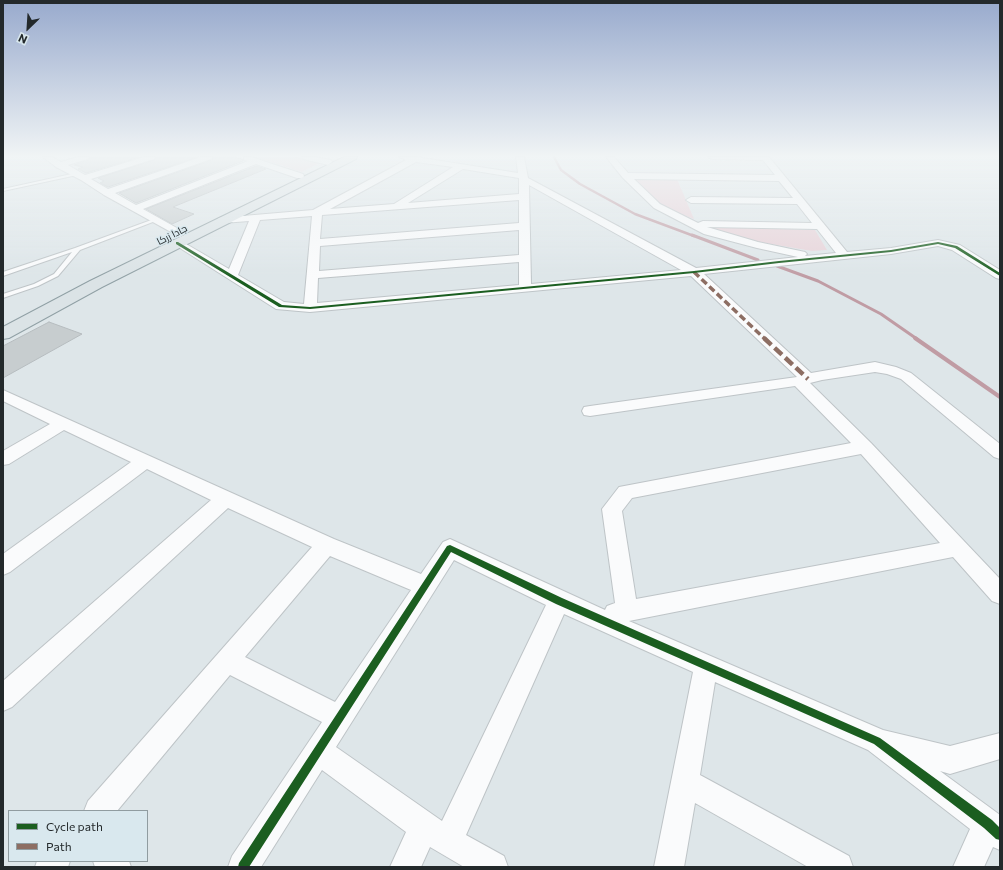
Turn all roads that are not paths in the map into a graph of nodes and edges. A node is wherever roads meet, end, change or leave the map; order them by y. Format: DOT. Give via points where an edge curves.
graph roads {
  1 [pos="524,197"];
  2 [pos="115,198"];
  3 [pos="164,198"];
  4 [pos="258,198"];
  5 [pos="269,198"];
  6 [pos="343,198"];
  7 [pos="411,198"];
  8 [pos="516,198"];
  9 [pos="559,198"];
  10 [pos="648,198"];
  11 [pos="798,198"];
  12 [pos="691,200"];
  13 [pos="801,202"];
  14 [pos="397,206"];
  15 [pos="135,209"];
  16 [pos="317,212"];
  17 [pos="256,217"];
  18 [pos="156,220"];
  19 [pos="223,220"];
  20 [pos="692,224"];
  21 [pos="703,224"];
  22 [pos="524,226"];
  23 [pos="821,226"];
  24 [pos="178,239"];
  25 [pos="315,243"];
  26 [pos="770,248"];
  27 [pos="77,249"];
  28 [pos="844,256"];
  29 [pos="525,258"];
  30 [pos="825,258"];
  31 [pos="779,262"];
  32 [pos="694,272"];
  33 [pos="3,274"];
  34 [pos="232,275"];
  35 [pos="312,275"];
  36 [pos="1000,275"];
  37 [pos="525,288"];
  38 [pos="3,296"];
  39 [pos="310,308"];
  40 [pos="3,323"];
  41 [pos="3,334"];
  42 [pos="803,380"];
  43 [pos="3,394"];
  44 [pos="590,411"];
  45 [pos="64,423"];
  46 [pos="865,447"];
  47 [pos="1000,453"];
  48 [pos="3,459"];
  49 [pos="145,461"];
  50 [pos="226,498"];
  51 [pos="327,545"];
  52 [pos="958,548"];
  53 [pos="3,566"];
  54 [pos="425,586"];
  55 [pos="1000,594"];
  56 [pos="559,601"];
  57 [pos="627,611"];
  58 [pos="598,617"];
  59 [pos="227,661"];
  60 [pos="706,665"];
  61 [pos="3,698"];
  62 [pos="340,718"];
  63 [pos="876,741"];
  64 [pos="1000,746"];
  65 [pos="318,752"];
  66 [pos="685,782"];
  67 [pos="99,810"];
  68 [pos="994,830"];
  69 [pos="436,834"];
  70 [pos="243,867"];
  71 [pos="405,867"];
  72 [pos="493,867"];
  73 [pos="669,867"];
  74 [pos="838,867"];
  75 [pos="968,867"];
  1 -- 22 [label="street"];
  2 -- 15 [label="street"];
  3 -- 15 [label="street"];
  4 -- 24 [label="main road, جادا زرکا"];
  5 -- 19 [label="main road, جادا زرکا"];
  6 -- 16 [label="street"];
  7 -- 14 [label="street"];
  8 -- 14 [label="street"];
  9 -- 32 [label="street"];
  10 -- 20 [label="street" via="657,206"];
  11 -- 13 [label="street"];
  12 -- 13 [label="street"];
  12 -- 21 [label="street"];
  13 -- 23 [label="street"];
  14 -- 16 [label="street"];
  15 -- 18 [label="street"];
  16 -- 17 [label="street"];
  16 -- 25 [label="street"];
  17 -- 19 [label="street"];
  17 -- 34 [label="street"];
  18 -- 24 [label="street"];
  18 -- 27 [label="lane"];
  19 -- 24 [label="main road, جادا زرکا"];
  20 -- 21 [label="street"];
  20 -- 26 [label="street" via="708,232"];
  21 -- 23 [label="street"];
  22 -- 25 [label="street"];
  22 -- 29 [label="street"];
  23 -- 28 [label="street"];
  24 -- 34 [label="street"];
  24 -- 40 [label="main road, جادا زرکا" via="119,263"];
  24 -- 41 [label="main road, جادا زرکا"];
  25 -- 35 [label="street"];
  26 -- 30 [label="street"];
  26 -- 31 [label="street" via="777,254"];
  27 -- 33 [label="lane"];
  27 -- 38 [label="lane" via="56,275"];
  28 -- 30 [label="street"];
  28 -- 36 [label="street" via="945,244 956,247"];
  29 -- 35 [label="street"];
  29 -- 37 [label="street"];
  30 -- 31 [label="street"];
  31 -- 32 [label="street"];
  32 -- 37 [label="street"];
  32 -- 42 [label="street"];
  34 -- 39 [label="street" via="281,306"];
  35 -- 39 [label="street"];
  37 -- 39 [label="street"];
  42 -- 44 [label="street"];
  42 -- 46 [label="street"];
  42 -- 47 [label="street" via="875,367 891,370 906,376"];
  43 -- 45 [label="street"];
  45 -- 48 [label="street"];
  45 -- 49 [label="street"];
  46 -- 52 [label="street"];
  46 -- 57 [label="street" via="626,492 612,509"];
  49 -- 50 [label="street"];
  49 -- 53 [label="street"];
  50 -- 51 [label="street"];
  50 -- 61 [label="street"];
  51 -- 54 [label="street"];
  51 -- 59 [label="street"];
  52 -- 55 [label="street"];
  52 -- 57 [label="street"];
  54 -- 56 [label="street" via="450,548"];
  54 -- 62 [label="street"];
  56 -- 58 [label="street"];
  56 -- 69 [label="street"];
  57 -- 58 [label="street"];
  58 -- 60 [label="street"];
  59 -- 62 [label="street"];
  59 -- 67 [label="street"];
  60 -- 63 [label="street"];
  60 -- 66 [label="street"];
  62 -- 65 [label="street"];
  63 -- 64 [label="street" via="950,760"];
  63 -- 68 [label="street"];
  65 -- 69 [label="street"];
  65 -- 70 [label="street"];
  66 -- 73 [label="street"];
  66 -- 74 [label="street"];
  68 -- 75 [label="street"];
  69 -- 71 [label="street"];
  69 -- 72 [label="street"];
}
